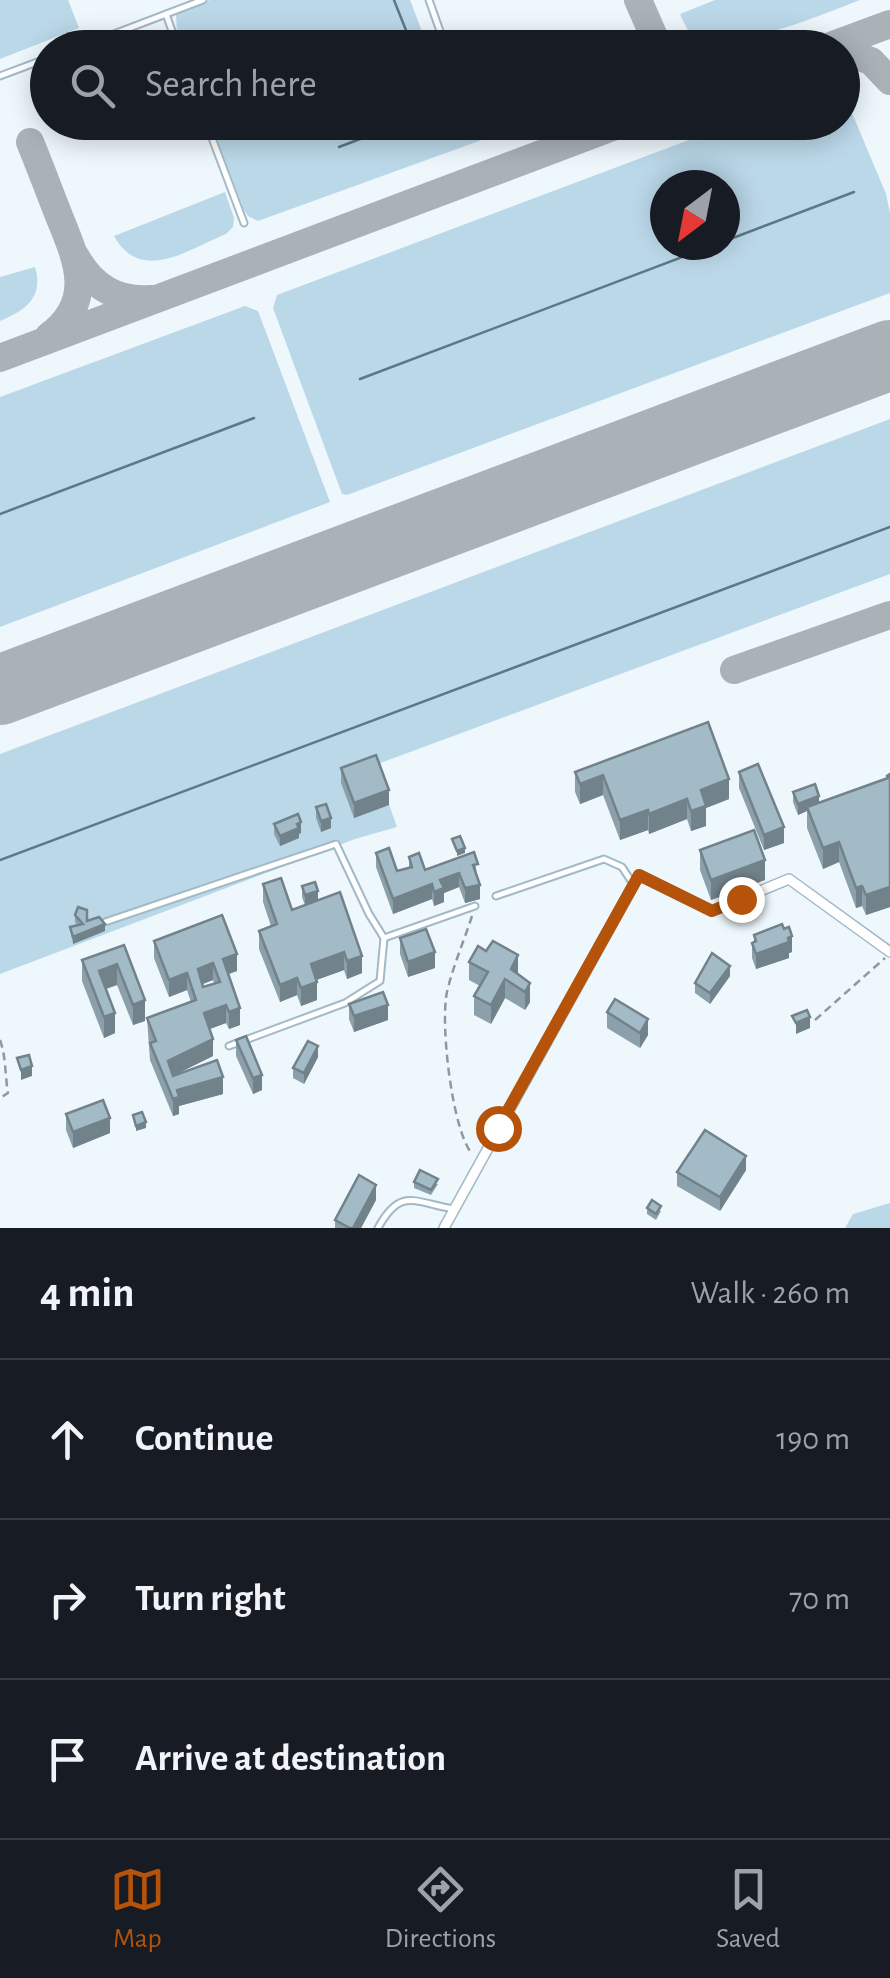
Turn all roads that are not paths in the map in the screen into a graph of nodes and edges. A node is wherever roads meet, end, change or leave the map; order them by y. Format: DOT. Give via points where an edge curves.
graph roads {
  1 [pos="203,0"];
  2 [pos="429,0"];
  3 [pos="166,14"];
  4 [pos="124,30"];
  5 [pos="172,30"];
  6 [pos="440,30"];
  7 [pos="30,65"];
  8 [pos="0,76"];
  9 [pos="213,140"];
  10 [pos="244,223"];
  11 [pos="633,884"];
  12 [pos="496,896"];
  13 [pos="475,906"];
  14 [pos="104,922"];
  15 [pos="384,938"];
  16 [pos="888,954"];
  17 [pos="229,1046"];
  18 [pos="454,1208"];
  19 [pos="378,1228"];
  20 [pos="444,1228"];
  1 -- 3 [label="lane"];
  2 -- 6 [label="lane"];
  3 -- 4 [label="lane"];
  3 -- 5 [label="lane"];
  7 -- 8 [label="lane"];
  9 -- 10 [label="lane"];
  11 -- 12 [label="lane" via="622,867 604,859"];
  11 -- 16 [label="street" via="644,875 712,911 789,879"];
  11 -- 18 [label="street"];
  13 -- 15 [label="lane"];
  14 -- 15 [label="lane" via="336,844"];
  15 -- 17 [label="lane" via="380,981 345,1003"];
  18 -- 19 [label="lane" via="398,1202"];
  18 -- 20 [label="street"];
}
